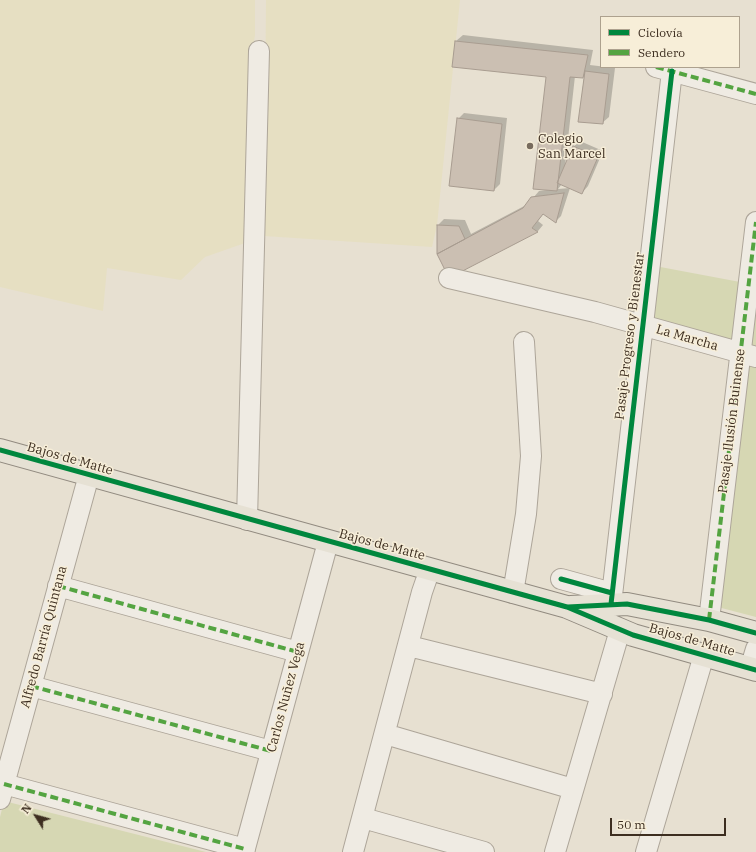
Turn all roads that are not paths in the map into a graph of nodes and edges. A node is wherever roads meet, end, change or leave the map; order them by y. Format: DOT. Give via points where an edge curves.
graph roads {
  1 [pos="259,51"];
  2 [pos="664,69"];
  3 [pos="756,94"];
  4 [pos="756,222"];
  5 [pos="449,278"];
  6 [pos="643,325"];
  7 [pos="524,342"];
  8 [pos="748,355"];
  9 [pos="0,450"];
  10 [pos="88,475"];
  11 [pos="247,520"];
  12 [pos="328,542"];
  13 [pos="430,569"];
  14 [pos="561,579"];
  15 [pos="58,586"];
  16 [pos="513,593"];
  17 [pos="611,599"];
  18 [pos="567,607"];
  19 [pos="709,620"];
  20 [pos="620,630"];
  21 [pos="756,633"];
  22 [pos="409,646"];
  23 [pos="298,652"];
  24 [pos="704,655"];
  25 [pos="754,663"];
  26 [pos="31,686"];
  27 [pos="602,694"];
  28 [pos="385,734"];
  29 [pos="271,751"];
  30 [pos="573,789"];
  31 [pos="2,792"];
  32 [pos="363,818"];
  33 [pos="245,850"];
  34 [pos="353,852"];
  35 [pos="484,852"];
  36 [pos="555,852"];
  37 [pos="646,852"];
  1 -- 11 [label="street"];
  2 -- 3 [label="street"];
  2 -- 6 [label="street, Pasaje Progreso y Bienestar"];
  4 -- 8 [label="street, Pasaje Ilusión Buinense"];
  5 -- 6 [label="street, La Marcha"];
  6 -- 8 [label="street, La Marcha"];
  6 -- 17 [label="street, Pasaje Progreso y Bienestar"];
  7 -- 16 [label="street" via="531,468"];
  8 -- 19 [label="street, Pasaje Ilusión Buinense"];
  9 -- 10 [label="main road, Bajos de Matte"];
  10 -- 11 [label="main road, Bajos de Matte"];
  10 -- 15 [label="street, Alfredo Barría Quintana"];
  11 -- 12 [label="main road, Bajos de Matte"];
  12 -- 13 [label="main road, Bajos de Matte"];
  12 -- 23 [label="street, Carlos Nuñez Vega"];
  13 -- 16 [label="main road, Bajos de Matte"];
  13 -- 22 [label="street"];
  14 -- 17 [label="street"];
  15 -- 23 [label="street"];
  15 -- 26 [label="street, Alfredo Barría Quintana"];
  16 -- 18 [label="main road, Bajos de Matte"];
  17 -- 18 [label="main road"];
  17 -- 19 [label="main road"];
  18 -- 20 [label="main road, Bajos de Matte"];
  19 -- 21 [label="main road"];
  20 -- 24 [label="main road, Bajos de Matte"];
  20 -- 27 [label="street"];
  22 -- 27 [label="street"];
  22 -- 28 [label="street"];
  23 -- 29 [label="street, Carlos Nuñez Vega"];
  24 -- 25 [label="main road, Bajos de Matte"];
  24 -- 37 [label="street"];
  26 -- 29 [label="street"];
  26 -- 31 [label="street, Alfredo Barría Quintana"];
  27 -- 30 [label="street"];
  28 -- 30 [label="street"];
  28 -- 32 [label="street"];
  29 -- 33 [label="street, Carlos Nuñez Vega"];
  30 -- 36 [label="street"];
  31 -- 33 [label="street"];
  32 -- 34 [label="street"];
  32 -- 35 [label="street"];
}
